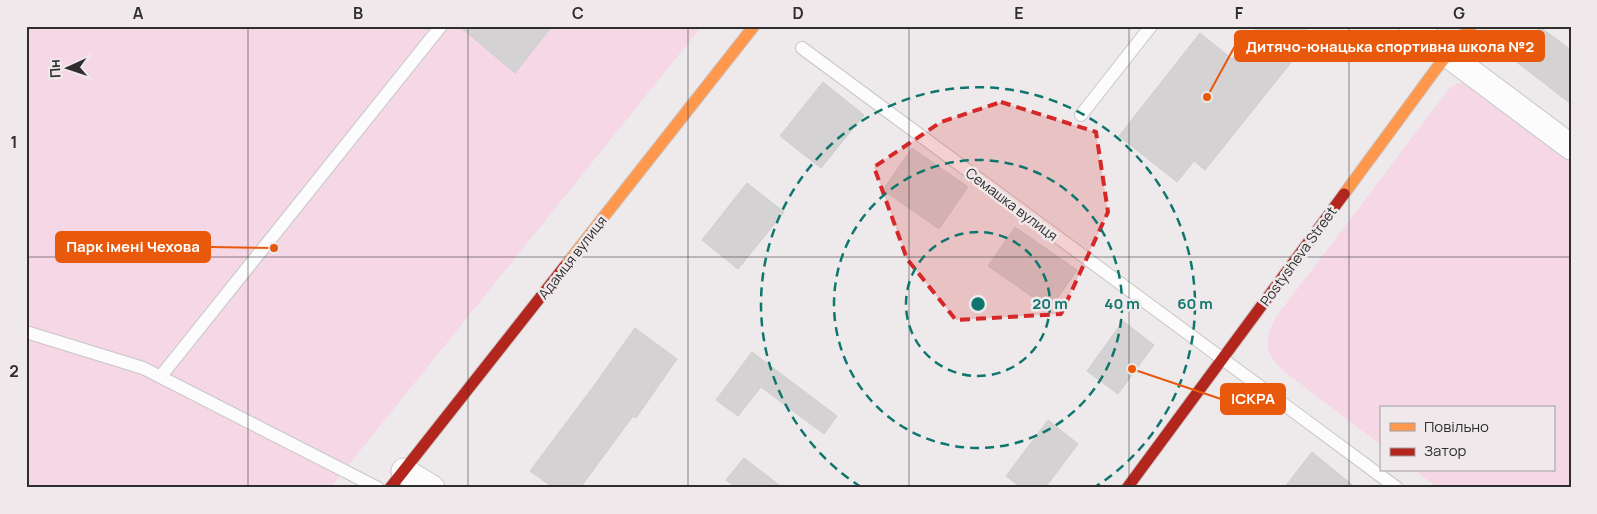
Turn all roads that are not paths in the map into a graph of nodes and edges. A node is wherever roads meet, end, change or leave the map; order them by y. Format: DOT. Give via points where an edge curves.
graph roads {
  1 [pos="441,26"];
  2 [pos="754,26"];
  3 [pos="1151,26"];
  4 [pos="1412,26"];
  5 [pos="1471,26"];
  6 [pos="802,48"];
  7 [pos="1448,55"];
  8 [pos="1081,116"];
  9 [pos="1571,147"];
  10 [pos="26,332"];
  11 [pos="1222,360"];
  12 [pos="161,376"];
  13 [pos="397,479"];
  14 [pos="378,488"];
  15 [pos="432,488"];
  16 [pos="1127,488"];
  17 [pos="1396,488"];
  1 -- 12 [label="lane"];
  2 -- 13 [label="street, Адамця вулиця"];
  3 -- 8 [label="lane"];
  4 -- 7 [label="street"];
  5 -- 7 [label="street, Postysheva Street"];
  6 -- 11 [label="lane, Семашка вулиця"];
  7 -- 9 [label="street"];
  7 -- 11 [label="street, Postysheva Street"];
  10 -- 12 [label="lane"];
  11 -- 16 [label="street, Postysheva Street"];
  11 -- 17 [label="lane, Семашка вулиця"];
  12 -- 14 [label="lane"];
  13 -- 15 [label="street"];
}
